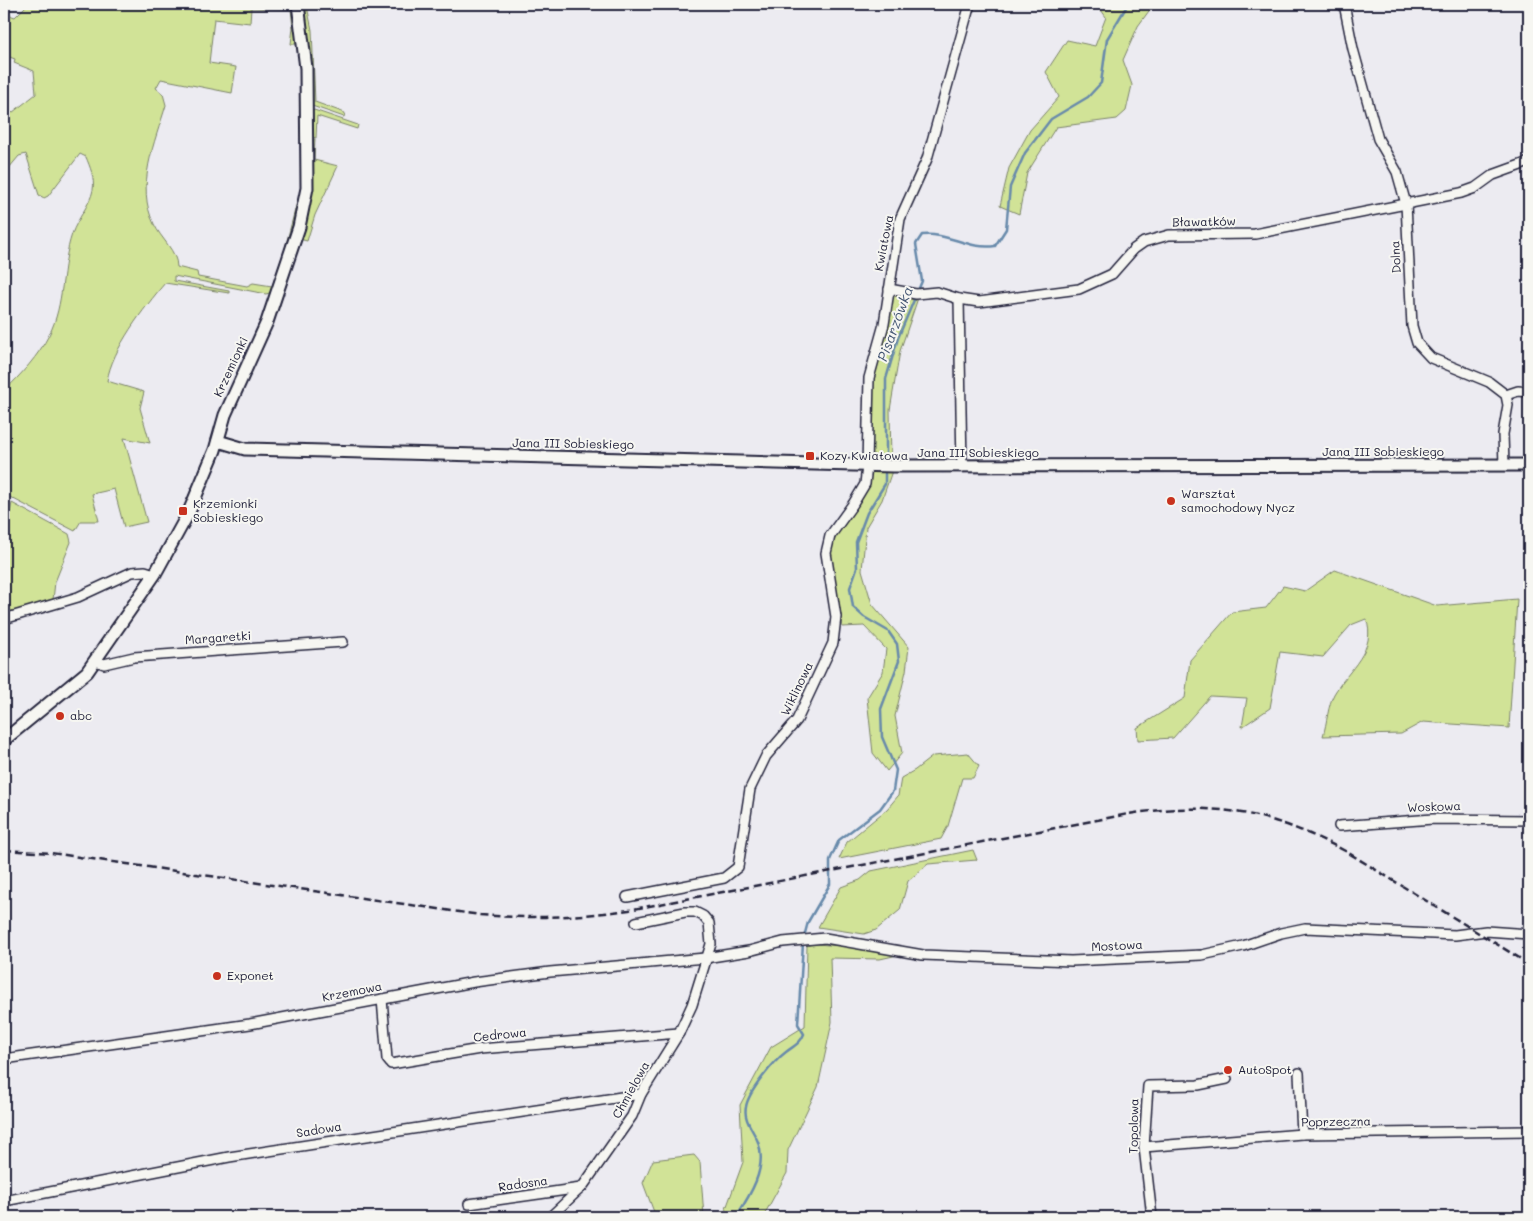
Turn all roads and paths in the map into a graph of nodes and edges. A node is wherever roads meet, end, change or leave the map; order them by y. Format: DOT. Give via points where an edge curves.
graph roads {
  1 [pos="298,4"];
  2 [pos="970,4"];
  3 [pos="1344,4"];
  4 [pos="1529,162"];
  5 [pos="1406,204"];
  6 [pos="889,289"];
  7 [pos="959,299"];
  8 [pos="1529,392"];
  9 [pos="1506,395"];
  10 [pos="218,441"];
  11 [pos="1504,465"];
  12 [pos="1529,465"];
  13 [pos="867,466"];
  14 [pos="962,467"];
  15 [pos="155,574"];
  16 [pos="4,619"];
  17 [pos="343,642"];
  18 [pos="96,661"];
  19 [pos="4,740"];
  20 [pos="1529,820"];
  21 [pos="1340,826"];
  22 [pos="627,897"];
  23 [pos="636,922"];
  24 [pos="1529,934"];
  25 [pos="706,958"];
  26 [pos="382,999"];
  27 [pos="679,1033"];
  28 [pos="4,1059"];
  29 [pos="1299,1073"];
  30 [pos="1227,1079"];
  31 [pos="641,1094"];
  32 [pos="1529,1131"];
  33 [pos="1302,1134"];
  34 [pos="1144,1147"];
  35 [pos="581,1188"];
  36 [pos="4,1201"];
  37 [pos="468,1204"];
  38 [pos="550,1217"];
  39 [pos="1152,1217"];
  1 -- 10 [label="street, Krzemionki" via="306,68 306,199 271,310 225,415"];
  2 -- 6 [label="street, Kwiatowa" via="927,159 900,219"];
  3 -- 5 [label="street, Dolna" via="1378,139 1397,172"];
  4 -- 5 [label="street, Bławatków" via="1493,175 1461,194"];
  5 -- 7 [label="street, Bławatków" via="1255,234 1156,237 1134,249 1112,274 1079,289 994,300"];
  5 -- 9 [label="street, Dolna" via="1412,326 1417,343 1431,358 1489,382"];
  6 -- 7 [label="street, Bławatków" via="916,294 937,292"];
  6 -- 13 [label="street, Kwiatowa" via="884,324 869,378"];
  7 -- 14 [label="street"];
  8 -- 9 [label="street"];
  9 -- 11 [label="street"];
  10 -- 13 [label="street, Jana III Sobieskiego" via="245,449"];
  10 -- 15 [label="street, Krzemionki" via="182,526"];
  11 -- 12 [label="street, Jana III Sobieskiego"];
  11 -- 14 [label="street, Jana III Sobieskiego"];
  13 -- 14 [label="street, Jana III Sobieskiego"];
  13 -- 22 [label="street, Wiklinowa" via="865,484 830,536 826,553 836,618 833,643 797,720 766,756 750,789 738,868 724,878"];
  15 -- 16 [label="street" via="132,572 78,597"];
  15 -- 18 [label="street, Krzemionki"];
  17 -- 18 [label="street, Margaretki" via="134,657 104,664"];
  18 -- 19 [label="street, Krzemionki" via="79,680"];
  20 -- 21 [label="street, Woskowa" via="1433,819"];
  23 -- 25 [label="street" via="685,912 703,916 708,923 711,944"];
  24 -- 25 [label="street, Mostowa" via="1486,931 1455,935 1305,928 1202,955 1071,961 923,955 825,938 782,942"];
  25 -- 26 [label="street, Krzemowa" via="550,972"];
  25 -- 27 [label="street, Chmielowa" via="692,1005"];
  26 -- 27 [label="street, Cedrowa" via="387,1059 392,1064 480,1049"];
  26 -- 28 [label="street, Krzemowa" via="250,1024"];
  27 -- 31 [label="street, Chmielowa"];
  29 -- 33 [label="street"];
  30 -- 34 [label="street, Topolowa" via="1148,1086"];
  31 -- 35 [label="street, Chmielowa" via="632,1116"];
  31 -- 36 [label="street, Sadowa" via="229,1157"];
  32 -- 33 [label="street, Poprzeczna"];
  33 -- 34 [label="street, Poprzeczna"];
  34 -- 39 [label="street, Topolowa"];
  35 -- 37 [label="street, Radosna"];
  35 -- 38 [label="street, Chmielowa"];
}
